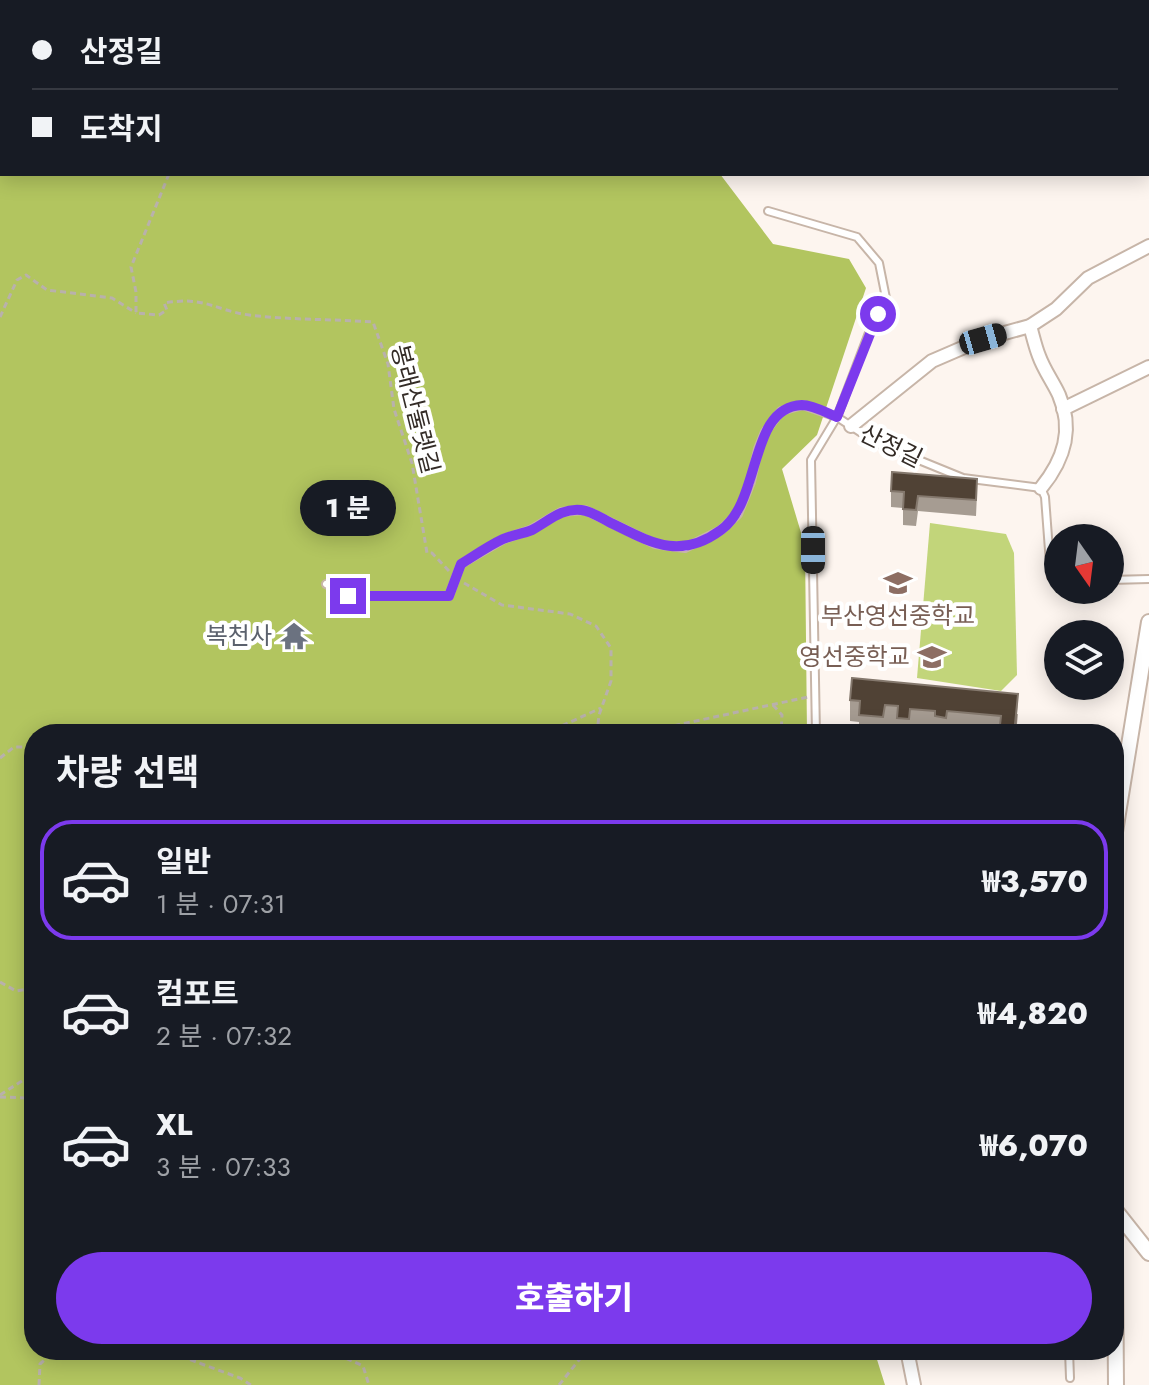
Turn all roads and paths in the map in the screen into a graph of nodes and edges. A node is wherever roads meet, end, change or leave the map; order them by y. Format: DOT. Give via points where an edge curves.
graph roads {
  1 [pos="168,176"];
  2 [pos="768,211"];
  3 [pos="1149,246"];
  4 [pos="136,313"];
  5 [pos="0,317"];
  6 [pos="1030,326"];
  7 [pos="1149,367"];
  8 [pos="1063,409"];
  9 [pos="837,417"];
  10 [pos="851,426"];
  11 [pos="1041,488"];
  12 [pos="1047,524"];
  13 [pos="457,579"];
  14 [pos="1149,579"];
  15 [pos="1124,580"];
  16 [pos="326,584"];
  17 [pos="1149,622"];
  18 [pos="815,696"];
  19 [pos="773,705"];
  20 [pos="601,708"];
  21 [pos="566,724"];
  22 [pos="599,724"];
  23 [pos="683,724"];
  24 [pos="782,724"];
  25 [pos="816,724"];
  26 [pos="24,747"];
  27 [pos="0,758"];
  28 [pos="1124,776"];
  29 [pos="0,982"];
  30 [pos="24,990"];
  31 [pos="24,1080"];
  32 [pos="0,1096"];
  33 [pos="24,1098"];
  34 [pos="1124,1221"];
  35 [pos="1149,1253"];
  36 [pos="45,1360"];
  37 [pos="191,1360"];
  38 [pos="350,1360"];
  39 [pos="579,1360"];
  40 [pos="909,1360"];
  41 [pos="1069,1360"];
  42 [pos="1116,1360"];
  43 [pos="1070,1378"];
  44 [pos="39,1385"];
  45 [pos="251,1385"];
  46 [pos="369,1385"];
  47 [pos="559,1385"];
  48 [pos="914,1385"];
  49 [pos="1116,1385"];
  1 -- 4 [label="path" via="131,267"];
  2 -- 9 [label="lane, 산정길" via="857,237 879,263 886,298"];
  3 -- 6 [label="street" via="1088,278"];
  4 -- 5 [label="path" via="112,298 47,290 26,275 17,280"];
  4 -- 13 [label="path, 봉래산둘렛길" via="159,315 167,310 164,303 186,299 246,315 373,322 412,463 427,553"];
  6 -- 8 [label="street"];
  6 -- 10 [label="street" via="932,361"];
  7 -- 8 [label="street"];
  8 -- 11 [label="street" via="1066,445"];
  9 -- 10 [label="lane, 산정길"];
  9 -- 13 [label="lane" via="803,405 781,411 765,432 738,514 721,530 685,548 655,544 585,510 574,510 504,539 461,564"];
  9 -- 18 [label="lane" via="811,460"];
  10 -- 11 [label="lane, 산정길" via="877,443 963,478"];
  11 -- 12 [label="lane"];
  13 -- 16 [label="lane" via="449,596 348,596"];
  13 -- 20 [label="path, 봉래산둘렛길" via="502,605 570,614 596,626 611,648 611,681"];
  14 -- 15 [label="lane"];
  17 -- 28 [label="street"];
  18 -- 19 [label="path"];
  18 -- 25 [label="lane"];
  19 -- 23 [label="path"];
  19 -- 24 [label="path" via="782,715"];
  20 -- 21 [label="path"];
  20 -- 22 [label="path, 봉래산둘렛길"];
  26 -- 27 [label="path" via="14,747"];
  29 -- 30 [label="path"];
  31 -- 32 [label="path"];
  32 -- 33 [label="path"];
  34 -- 35 [label="street"];
  36 -- 44 [label="path"];
  37 -- 45 [label="path"];
  38 -- 46 [label="path" via="363,1366"];
  39 -- 47 [label="path"];
  40 -- 48 [label="street"];
  41 -- 43 [label="lane"];
  42 -- 49 [label="street"];
}
